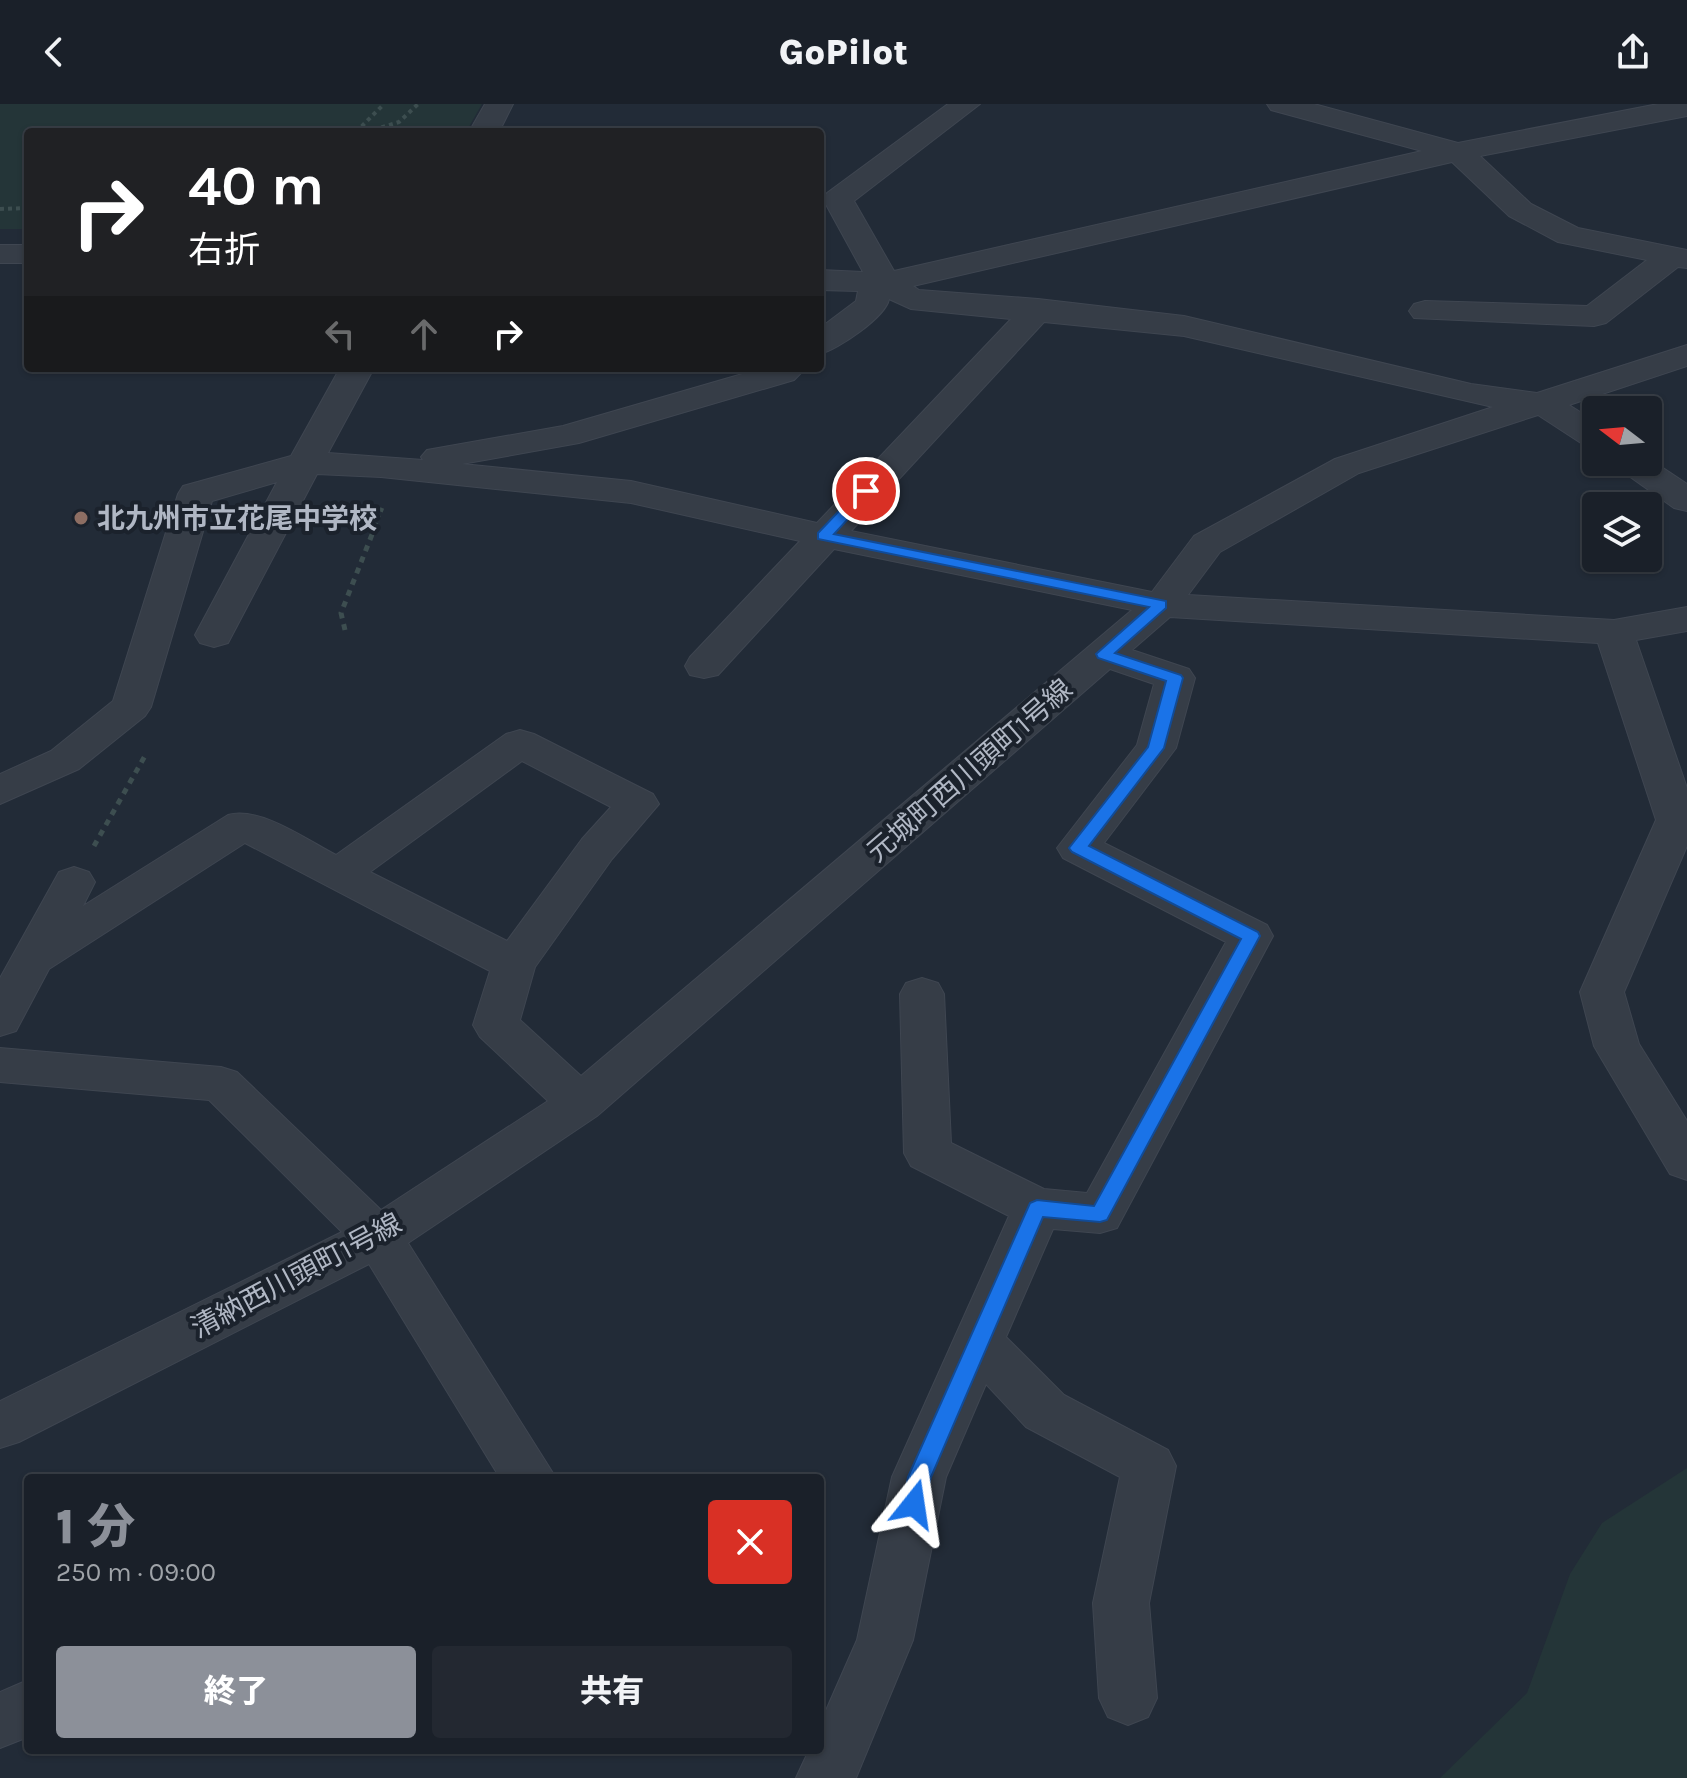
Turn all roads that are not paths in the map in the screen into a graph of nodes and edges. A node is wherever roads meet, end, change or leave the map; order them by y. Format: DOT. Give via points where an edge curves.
graph roads {
  1 [pos="499,104"];
  2 [pos="966,104"];
  3 [pos="1281,104"];
  4 [pos="1687,107"];
  5 [pos="1337,111"];
  6 [pos="486,128"];
  7 [pos="1458,152"];
  8 [pos="0,254"];
  9 [pos="24,254"];
  10 [pos="1679,257"];
  11 [pos="824,280"];
  12 [pos="880,284"];
  13 [pos="1038,309"];
  14 [pos="1425,311"];
  15 [pos="824,341"];
  16 [pos="1687,355"];
  17 [pos="355,372"];
  18 [pos="783,372"];
  19 [pos="1545,404"];
  20 [pos="1582,429"];
  21 [pos="305,463"];
  22 [pos="389,467"];
  23 [pos="1652,476"];
  24 [pos="1687,500"];
  25 [pos="824,536"];
  26 [pos="1161,605"];
  27 [pos="1687,619"];
  28 [pos="1614,632"];
  29 [pos="214,635"];
  30 [pos="1104,654"];
  31 [pos="704,666"];
  32 [pos="0,790"];
  33 [pos="340,873"];
  34 [pos="74,882"];
  35 [pos="33,958"];
  36 [pos="514,964"];
  37 [pos="922,994"];
  38 [pos="0,1019"];
  39 [pos="0,1065"];
  40 [pos="580,1103"];
  41 [pos="1687,1161"];
  42 [pos="1037,1208"];
  43 [pos="378,1237"];
  44 [pos="978,1342"];
  45 [pos="0,1426"];
  46 [pos="514,1473"];
  47 [pos="1128,1698"];
  48 [pos="24,1709"];
  49 [pos="0,1721"];
  50 [pos="826,1778"];
  1 -- 6 [label="street"];
  2 -- 12 [label="street" via="838,199"];
  3 -- 5 [label="street"];
  4 -- 7 [label="street"];
  5 -- 7 [label="street"];
  7 -- 10 [label="street" via="1520,210 1569,235"];
  7 -- 12 [label="street"];
  8 -- 9 [label="street"];
  10 -- 14 [label="street" via="1594,316"];
  11 -- 12 [label="street"];
  12 -- 13 [label="street" via="911,299"];
  12 -- 15 [label="street" via="872,305"];
  13 -- 19 [label="street" via="1184,326 1471,394"];
  13 -- 25 [label="street"];
  16 -- 19 [label="street, 元城町西川頭町1号線"];
  17 -- 21 [label="street"];
  18 -- 22 [label="street" via="567,436"];
  19 -- 20 [label="street"];
  19 -- 26 [label="street, 元城町西川頭町1号線" via="1347,466 1207,544"];
  21 -- 22 [label="street"];
  21 -- 29 [label="street"];
  21 -- 32 [label="street" via="196,494 131,707 65,760"];
  22 -- 25 [label="street" via="631,492"];
  23 -- 24 [label="street"];
  25 -- 26 [label="street"];
  25 -- 31 [label="street"];
  26 -- 28 [label="street"];
  26 -- 30 [label="street, 元城町西川頭町1号線"];
  27 -- 28 [label="street"];
  28 -- 41 [label="street" via="1677,820 1602,992 1617,1046"];
  30 -- 40 [label="street, 元城町西川頭町1号線"];
  30 -- 42 [label="street" via="1175,678 1156,748 1078,848 1251,936 1100,1214"];
  33 -- 35 [label="street" via="243,825"];
  33 -- 36 [label="street"];
  33 -- 36 [label="street" via="520,743 638,804 597,849"];
  34 -- 35 [label="street"];
  35 -- 38 [label="street"];
  36 -- 40 [label="street" via="496,1025"];
  37 -- 42 [label="street" via="928,1153"];
  39 -- 43 [label="street" via="221,1084"];
  40 -- 43 [label="street, 清納西川頭町1号線"];
  42 -- 44 [label="street"];
  43 -- 45 [label="street, 清納西川頭町1号線"];
  43 -- 46 [label="street"];
  44 -- 47 [label="street" via="1045,1411 1149,1466 1121,1603"];
  44 -- 50 [label="street" via="919,1477 885,1640"];
  48 -- 49 [label="street"];
}
